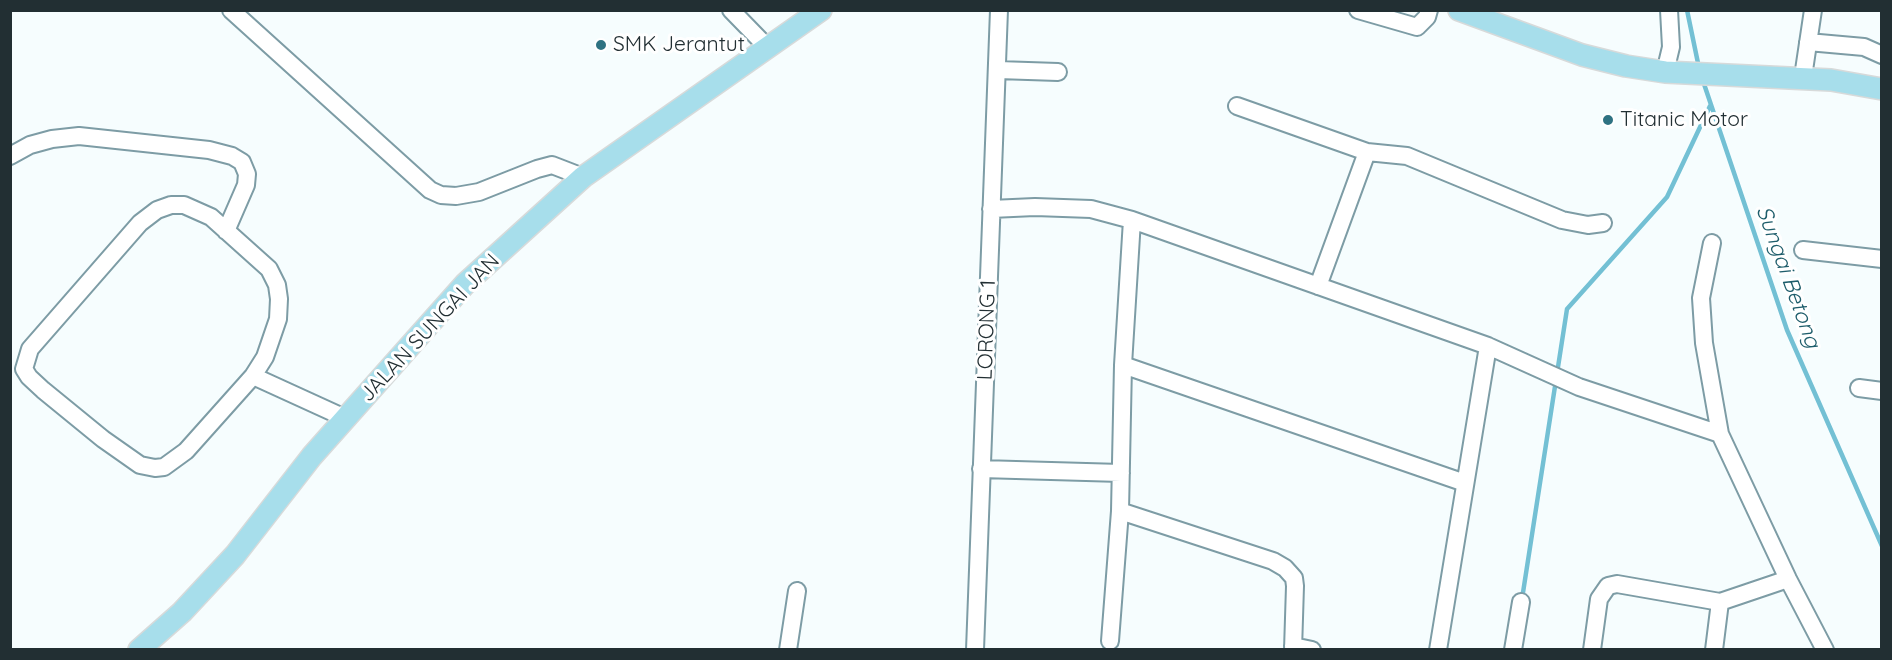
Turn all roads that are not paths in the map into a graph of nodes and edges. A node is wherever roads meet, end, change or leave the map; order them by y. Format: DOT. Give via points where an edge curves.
graph roads {
  1 [pos="231,10"];
  2 [pos="821,10"];
  3 [pos="999,10"];
  4 [pos="1358,10"];
  5 [pos="1429,10"];
  6 [pos="1459,10"];
  7 [pos="1669,10"];
  8 [pos="1813,10"];
  9 [pos="732,11"];
  10 [pos="1808,42"];
  11 [pos="768,48"];
  12 [pos="1881,55"];
  13 [pos="998,70"];
  14 [pos="1058,72"];
  15 [pos="1672,72"];
  16 [pos="1803,77"];
  17 [pos="1881,89"];
  18 [pos="1237,106"];
  19 [pos="1368,152"];
  20 [pos="10,156"];
  21 [pos="584,177"];
  22 [pos="992,209"];
  23 [pos="1132,220"];
  24 [pos="1603,224"];
  25 [pos="226,231"];
  26 [pos="1712,243"];
  27 [pos="1803,250"];
  28 [pos="1881,259"];
  29 [pos="1318,286"];
  30 [pos="1488,346"];
  31 [pos="1124,365"];
  32 [pos="253,376"];
  33 [pos="1859,388"];
  34 [pos="1881,391"];
  35 [pos="345,418"];
  36 [pos="1720,434"];
  37 [pos="981,469"];
  38 [pos="1121,473"];
  39 [pos="1465,483"];
  40 [pos="1120,511"];
  41 [pos="1788,579"];
  42 [pos="797,591"];
  43 [pos="1521,602"];
  44 [pos="1720,602"];
  45 [pos="1110,641"];
  46 [pos="1293,648"];
  47 [pos="140,650"];
  48 [pos="788,650"];
  49 [pos="975,650"];
  50 [pos="1312,650"];
  51 [pos="1438,650"];
  52 [pos="1513,650"];
  53 [pos="1592,650"];
  54 [pos="1714,650"];
  55 [pos="1826,650"];
  1 -- 21 [label="street" via="430,190 456,196 479,192 552,165"];
  2 -- 11 [label="main road, JALAN SUNGAI JAN"];
  3 -- 13 [label="street, LORONG 1"];
  4 -- 5 [label="street" via="1417,27"];
  6 -- 15 [label="main road" via="1582,56"];
  7 -- 15 [label="street"];
  8 -- 10 [label="street"];
  9 -- 11 [label="street"];
  10 -- 12 [label="street" via="1864,47"];
  10 -- 16 [label="street"];
  11 -- 21 [label="main road, JALAN SUNGAI JAN"];
  13 -- 14 [label="street"];
  13 -- 22 [label="street, LORONG 1"];
  15 -- 16 [label="main road"];
  16 -- 17 [label="main road"];
  18 -- 19 [label="street"];
  19 -- 24 [label="street" via="1407,156 1562,220"];
  19 -- 29 [label="street"];
  20 -- 25 [label="street" via="41,142 79,136 232,156 242,162 247,174"];
  21 -- 35 [label="main road, JALAN SUNGAI JAN" via="465,284"];
  22 -- 23 [label="street" via="1091,209"];
  22 -- 37 [label="street, LORONG 1"];
  23 -- 29 [label="street"];
  23 -- 31 [label="street"];
  25 -- 32 [label="street" via="269,269 277,285 278,319 265,357"];
  25 -- 32 [label="street" via="211,217 184,205 157,210 140,223 30,349 24,369 43,390 103,439 140,465 155,468 186,451"];
  26 -- 36 [label="street" via="1701,298 1704,343"];
  27 -- 28 [label="street"];
  29 -- 30 [label="street"];
  30 -- 36 [label="street" via="1579,387"];
  30 -- 39 [label="street"];
  31 -- 38 [label="street"];
  31 -- 39 [label="street"];
  32 -- 35 [label="street"];
  33 -- 34 [label="street"];
  35 -- 47 [label="main road, JALAN SUNGAI JAN" via="235,555"];
  36 -- 41 [label="street"];
  37 -- 38 [label="street"];
  37 -- 49 [label="street, LORONG 1"];
  38 -- 40 [label="street"];
  39 -- 51 [label="street"];
  40 -- 45 [label="street"];
  40 -- 46 [label="street" via="1286,568 1295,586"];
  41 -- 44 [label="street"];
  41 -- 55 [label="street"];
  42 -- 48 [label="street"];
  43 -- 52 [label="street"];
  44 -- 53 [label="street" via="1617,584 1608,586 1599,599"];
  44 -- 54 [label="street"];
  46 -- 50 [label="street"];
}
